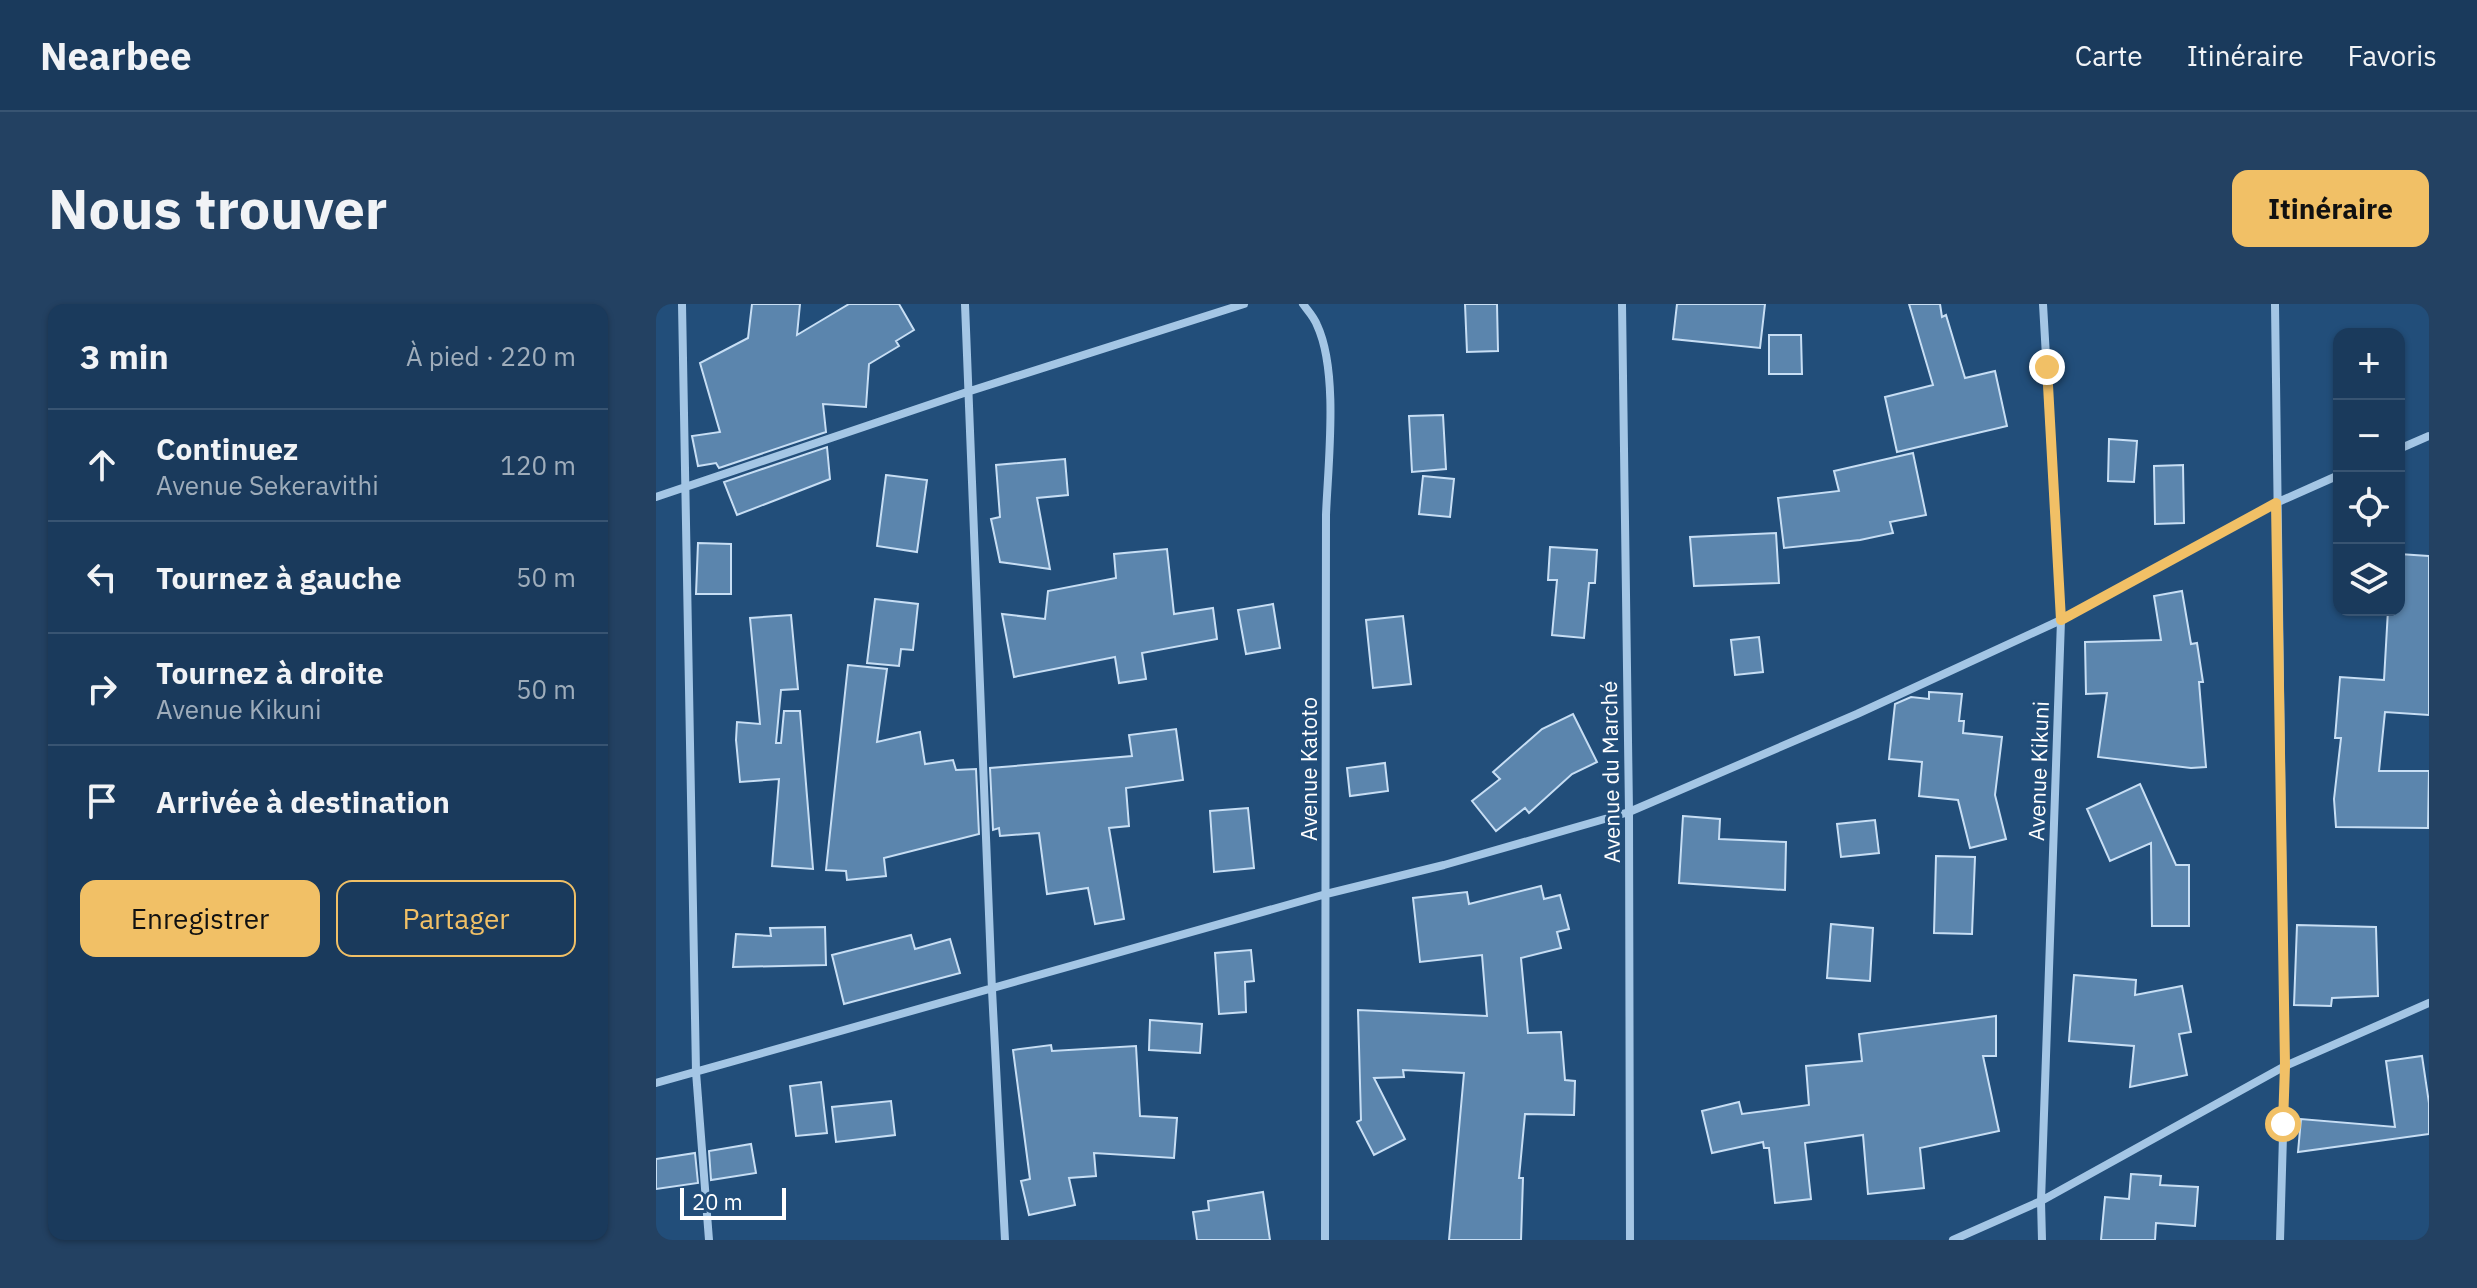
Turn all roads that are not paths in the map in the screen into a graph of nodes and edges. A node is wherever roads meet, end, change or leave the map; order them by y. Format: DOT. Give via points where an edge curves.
graph roads {
  1 [pos="682,304"];
  2 [pos="965,304"];
  3 [pos="1244,304"];
  4 [pos="1303,304"];
  5 [pos="1622,304"];
  6 [pos="2043,304"];
  7 [pos="2275,304"];
  8 [pos="967,392"];
  9 [pos="2429,436"];
  10 [pos="2405,446"];
  11 [pos="2333,478"];
  12 [pos="686,487"];
  13 [pos="656,497"];
  14 [pos="2276,503"];
  15 [pos="2061,620"];
  16 [pos="1629,812"];
  17 [pos="1326,894"];
  18 [pos="992,990"];
  19 [pos="2429,1003"];
  20 [pos="2285,1066"];
  21 [pos="696,1072"];
  22 [pos="656,1083"];
  23 [pos="2041,1201"];
  24 [pos="709,1240"];
  25 [pos="1005,1240"];
  26 [pos="1325,1240"];
  27 [pos="1630,1240"];
  28 [pos="1953,1240"];
  29 [pos="2042,1240"];
  30 [pos="2280,1240"];
  1 -- 12 [label="street"];
  2 -- 8 [label="street"];
  3 -- 8 [label="street"];
  4 -- 17 [label="street, Avenue Katoto" via="1317,323 1325,351 1330,410"];
  5 -- 16 [label="street, Avenue du Marché"];
  6 -- 15 [label="street, Avenue Kikuni"];
  7 -- 14 [label="street"];
  8 -- 12 [label="street"];
  8 -- 18 [label="street"];
  9 -- 10 [label="street"];
  11 -- 14 [label="street"];
  12 -- 13 [label="street"];
  12 -- 21 [label="street"];
  14 -- 15 [label="street"];
  14 -- 20 [label="street"];
  15 -- 16 [label="street"];
  15 -- 23 [label="street, Avenue Kikuni"];
  16 -- 17 [label="street"];
  16 -- 27 [label="street, Avenue du Marché"];
  17 -- 18 [label="street"];
  17 -- 26 [label="street, Avenue Katoto"];
  18 -- 21 [label="street"];
  18 -- 25 [label="street"];
  19 -- 20 [label="street"];
  20 -- 23 [label="street"];
  20 -- 30 [label="street"];
  21 -- 22 [label="street"];
  21 -- 24 [label="street"];
  23 -- 28 [label="street"];
  23 -- 29 [label="street, Avenue Kikuni"];
}
